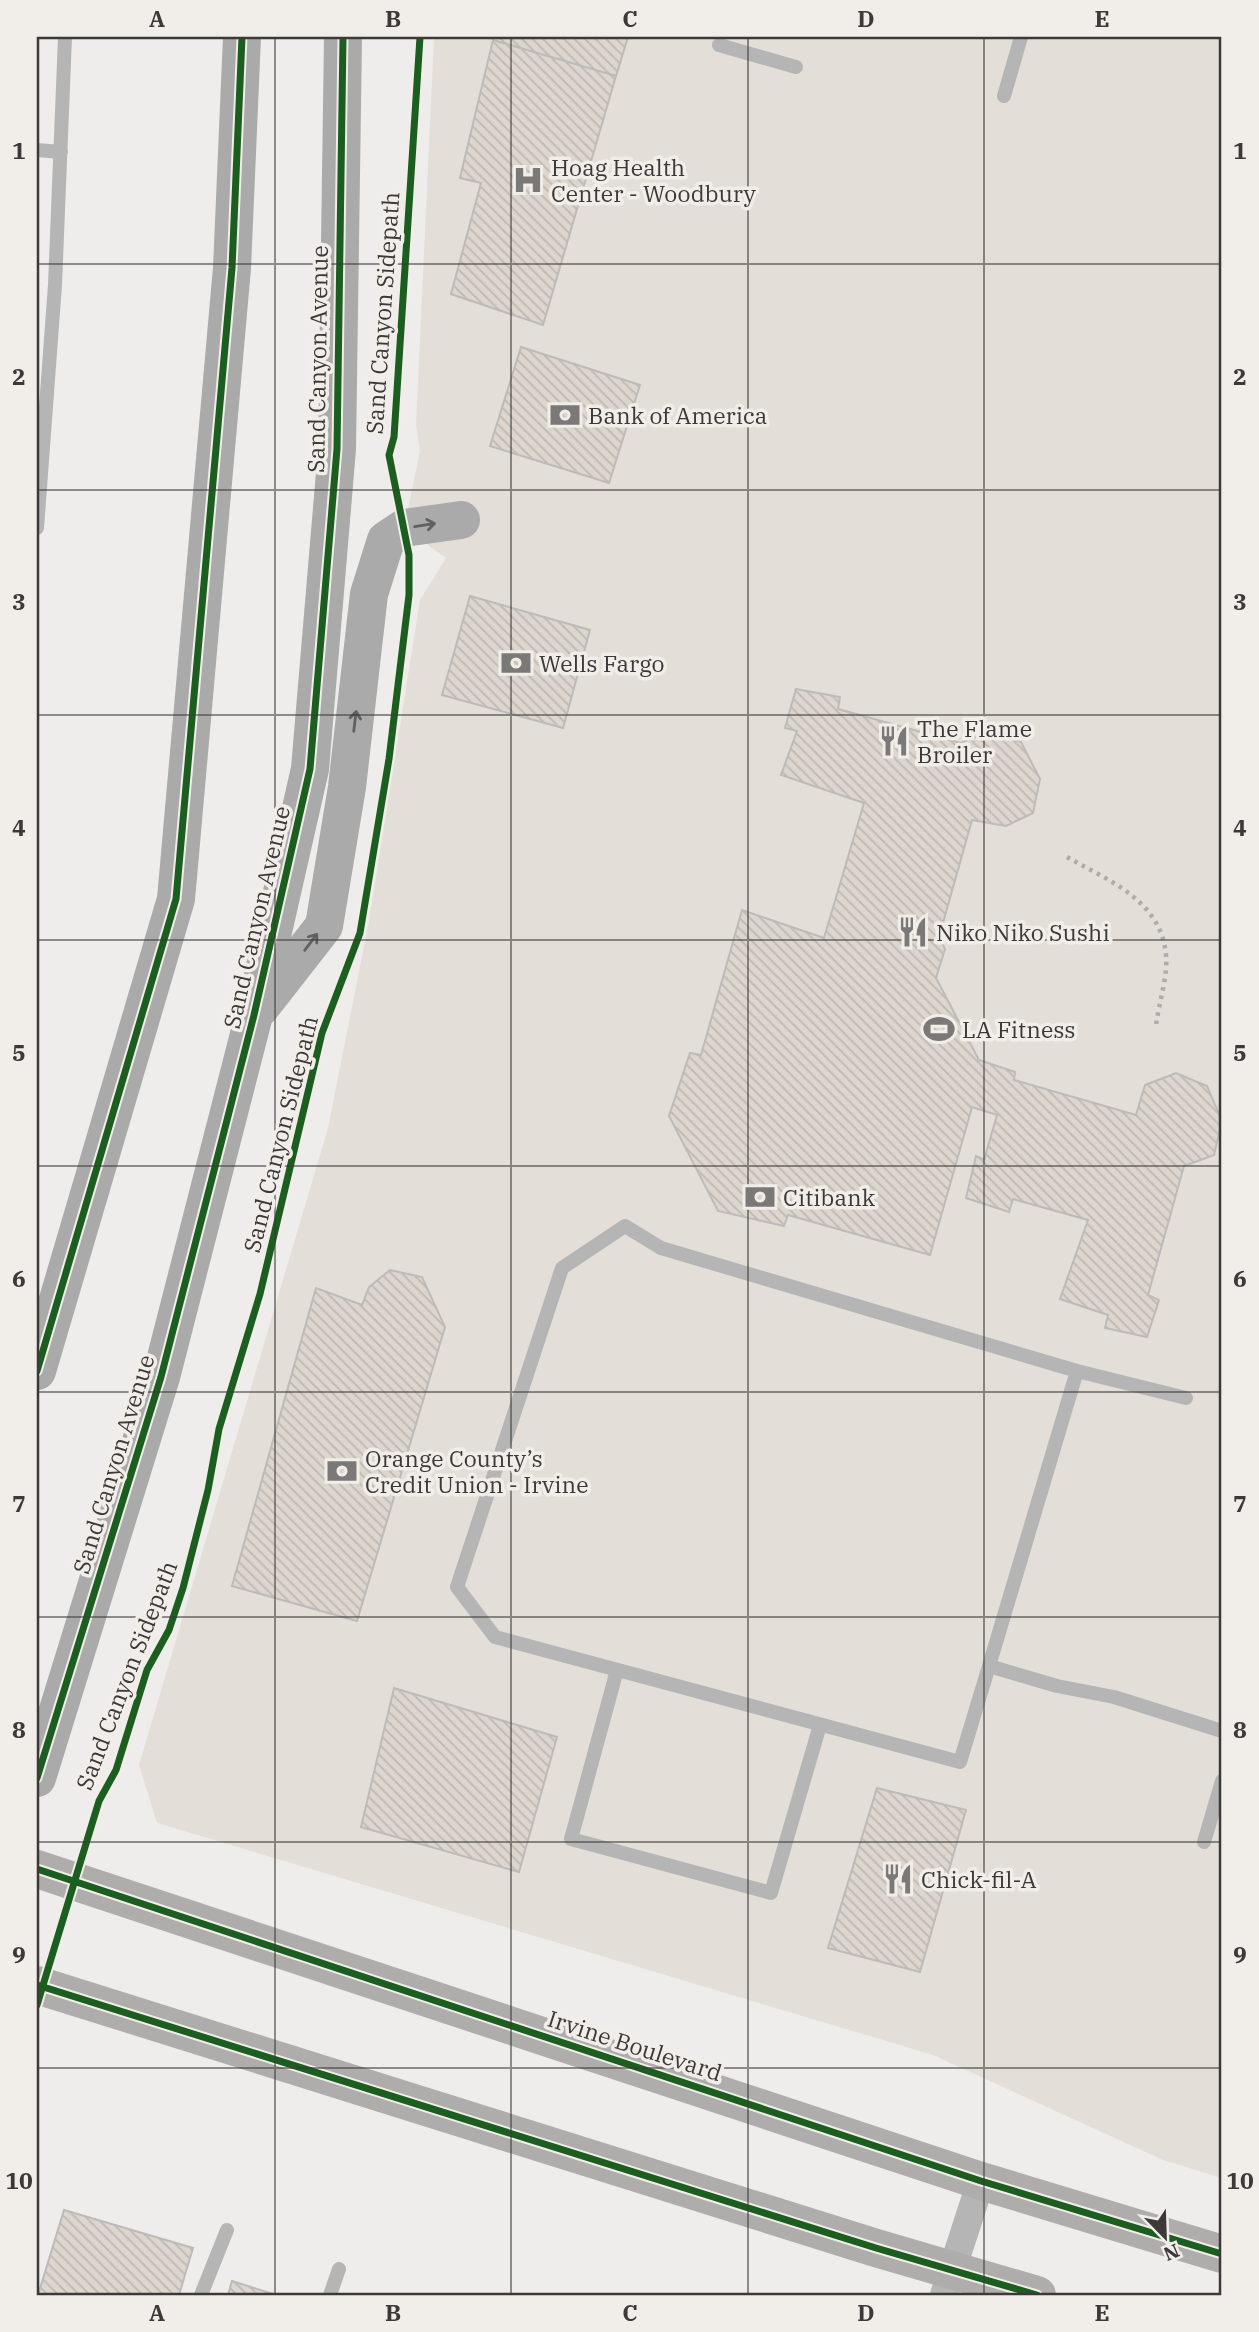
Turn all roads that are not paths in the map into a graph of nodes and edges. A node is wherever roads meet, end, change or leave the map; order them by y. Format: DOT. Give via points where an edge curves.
graph roads {
  1 [pos="65,37"];
  2 [pos="242,37"];
  3 [pos="343,37"];
  4 [pos="1021,37"];
  5 [pos="719,46"];
  6 [pos="796,67"];
  7 [pos="1004,96"];
  8 [pos="37,150"];
  9 [pos="61,152"];
  10 [pos="461,520"];
  11 [pos="37,528"];
  12 [pos="254,1015"];
  13 [pos="37,1371"];
  14 [pos="1077,1371"];
  15 [pos="1186,1398"];
  16 [pos="989,1666"];
  17 [pos="617,1670"];
  18 [pos="820,1725"];
  19 [pos="1222,1731"];
  20 [pos="37,1778"];
  21 [pos="1222,1781"];
  22 [pos="1204,1842"];
  23 [pos="37,1869"];
  24 [pos="37,1985"];
  25 [pos="981,2181"];
  26 [pos="227,2230"];
  27 [pos="1222,2254"];
  28 [pos="339,2269"];
  29 [pos="948,2282"];
  30 [pos="201,2295"];
  31 [pos="330,2295"];
  32 [pos="1037,2295"];
  1 -- 9 [label="lane"];
  2 -- 13 [label="main road" via="232,268 176,899"];
  3 -- 12 [label="main road, Sand Canyon Avenue" via="337,449 310,769"];
  4 -- 7 [label="lane"];
  5 -- 6 [label="lane"];
  8 -- 9 [label="lane"];
  9 -- 11 [label="lane"];
  12 -- 10 [label="main road, one-way" via="324,926 347,788 369,594 386,540 404,528"];
  12 -- 20 [label="main road, Sand Canyon Avenue" via="161,1377"];
  14 -- 15 [label="lane"];
  14 -- 16 [label="lane"];
  14 -- 17 [label="lane" via="660,1248 625,1226 602,1240 562,1268 457,1587 495,1637"];
  16 -- 18 [label="lane" via="960,1762"];
  16 -- 19 [label="lane"];
  17 -- 18 [label="lane"];
  17 -- 18 [label="lane" via="571,1839 758,1890 771,1893"];
  21 -- 22 [label="lane"];
  23 -- 25 [label="main road, Irvine Boulevard"];
  24 -- 29 [label="main road" via="887,2252"];
  25 -- 27 [label="main road, Irvine Boulevard"];
  25 -- 29 [label="street"];
  26 -- 30 [label="lane"];
  28 -- 31 [label="lane"];
  29 -- 32 [label="main road"];
}
